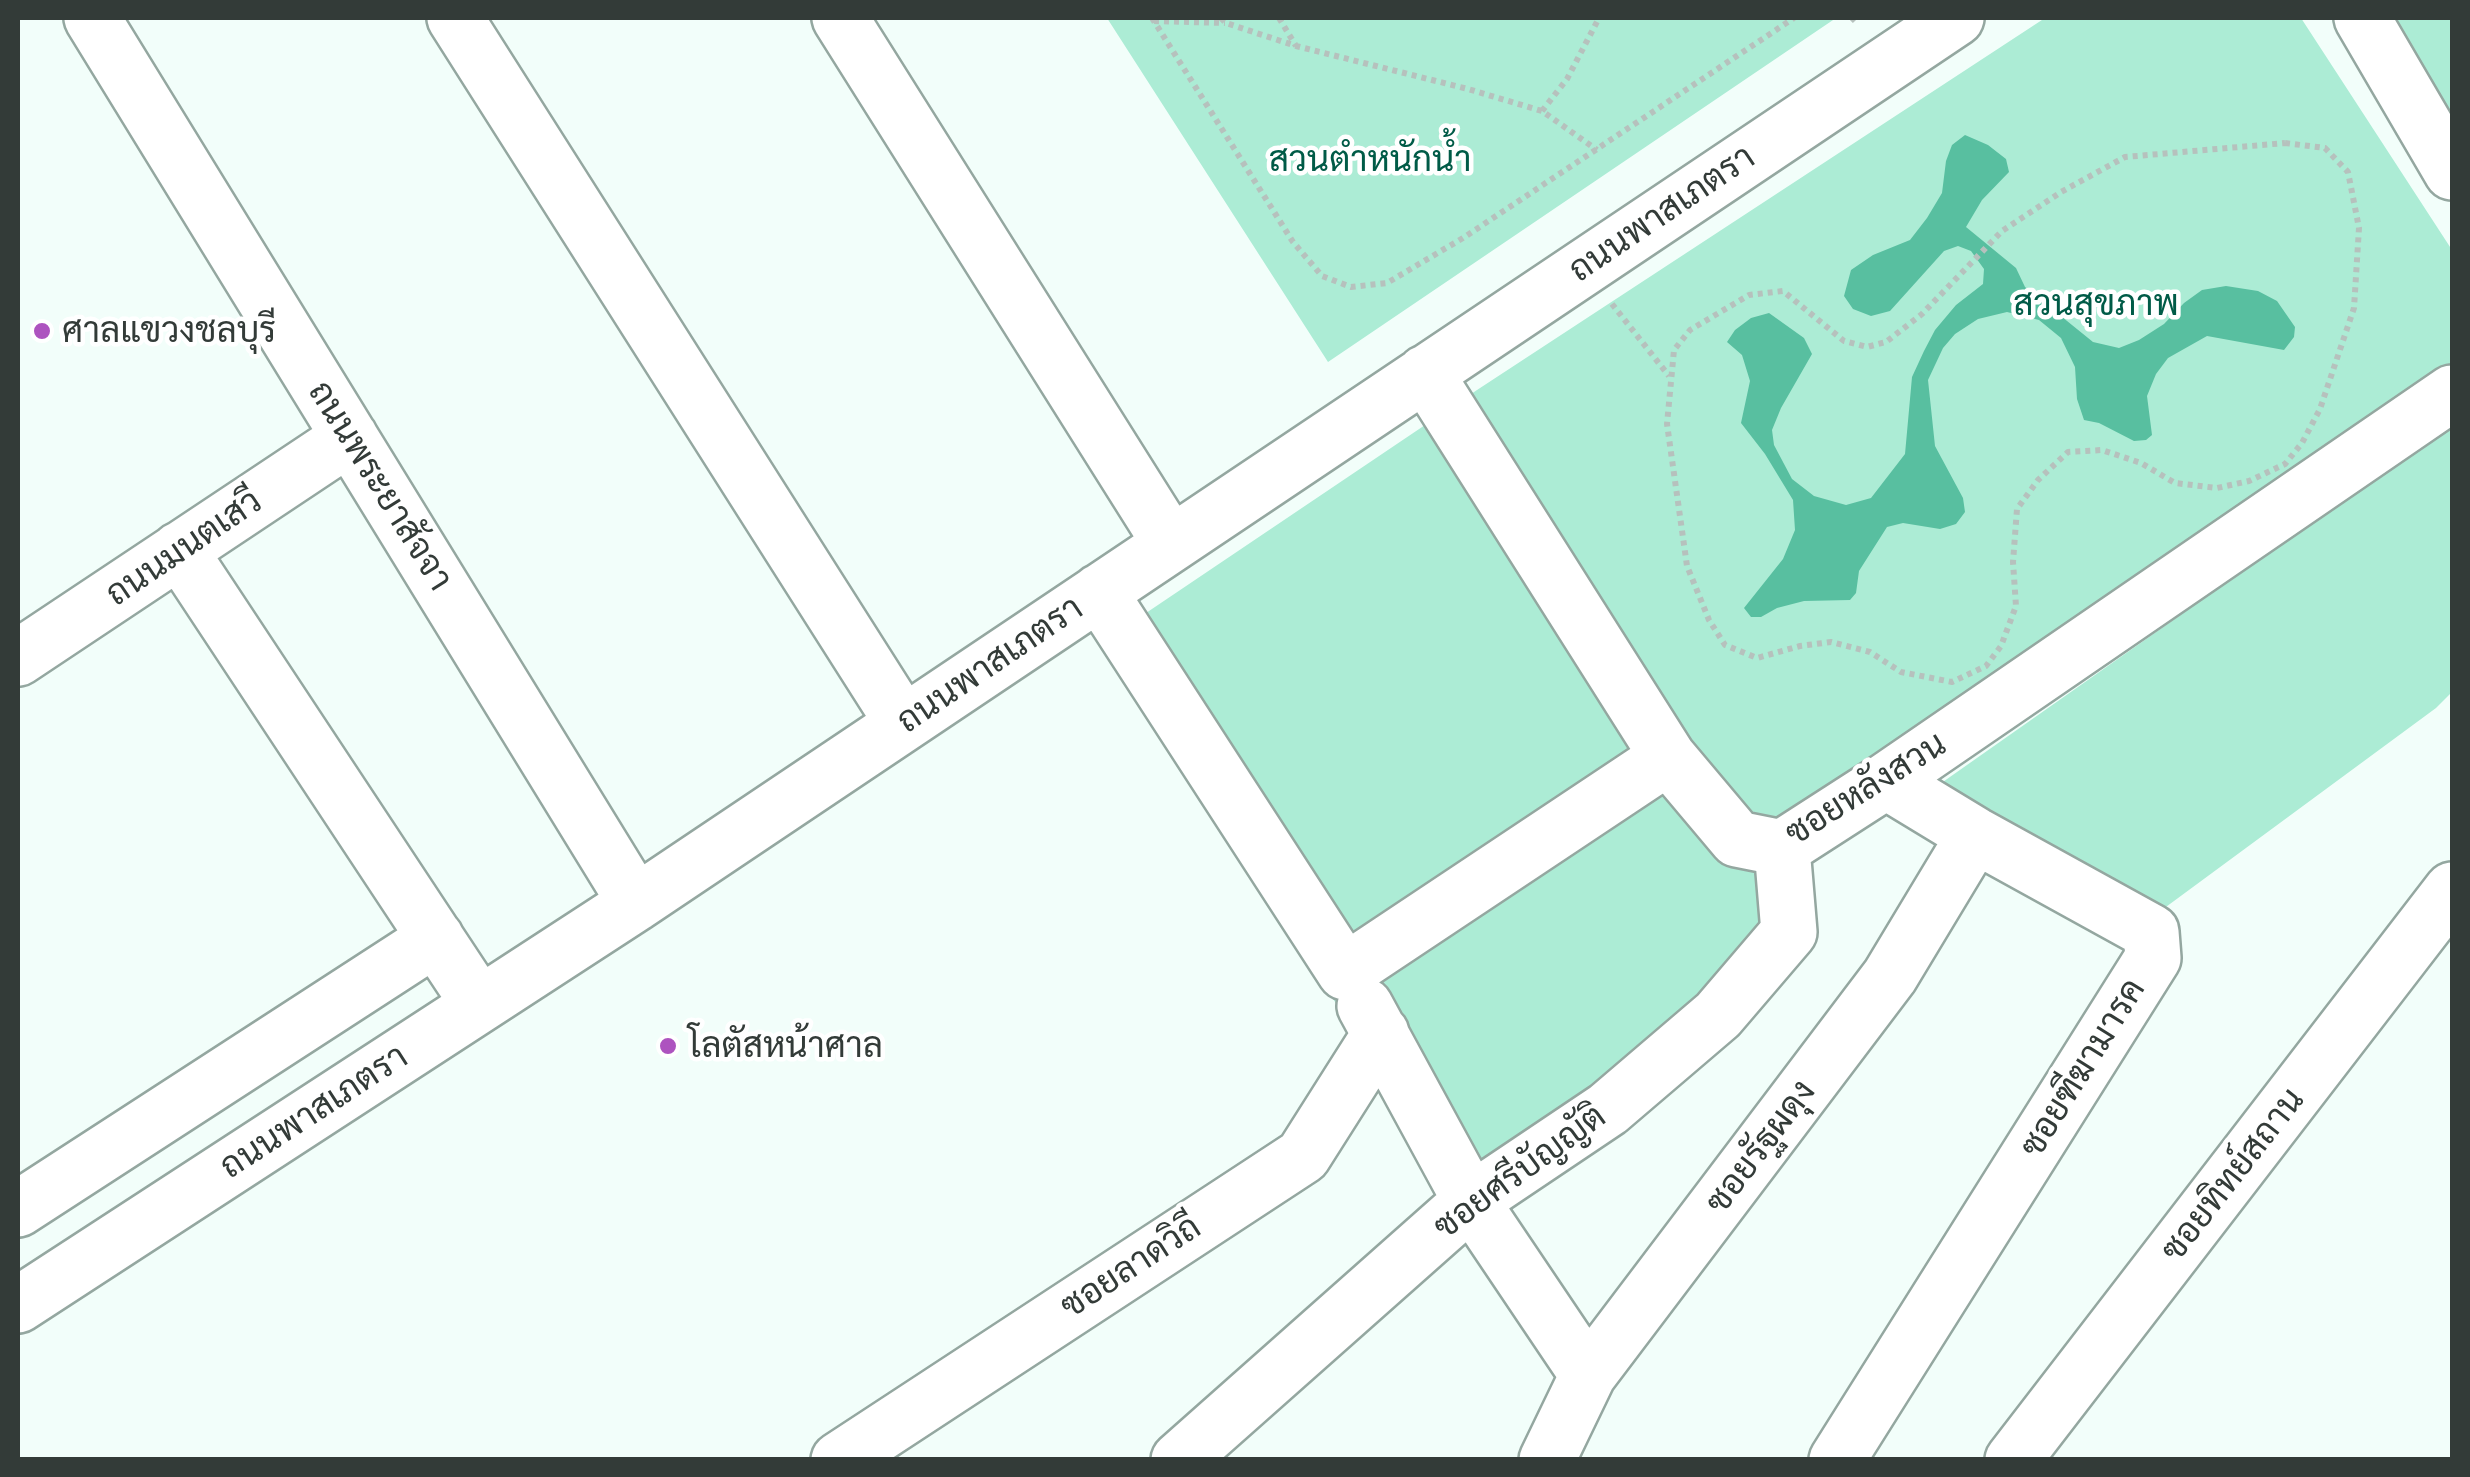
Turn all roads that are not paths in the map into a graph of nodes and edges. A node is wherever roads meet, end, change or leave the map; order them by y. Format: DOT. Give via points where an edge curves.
graph roads {
  1 [pos="92,18"];
  2 [pos="455,18"];
  3 [pos="840,18"];
  4 [pos="1956,18"];
  5 [pos="2362,18"];
  6 [pos="2452,172"];
  7 [pos="1425,373"];
  8 [pos="2452,393"];
  9 [pos="350,437"];
  10 [pos="1170,544"];
  11 [pos="180,550"];
  12 [pos="1100,592"];
  13 [pos="18,658"];
  14 [pos="903,724"];
  15 [pos="1668,756"];
  16 [pos="1886,781"];
  17 [pos="1975,835"];
  18 [pos="1782,848"];
  19 [pos="2452,890"];
  20 [pos="636,904"];
  21 [pos="436,938"];
  22 [pos="1345,972"];
  23 [pos="480,1004"];
  24 [pos="1381,1033"];
  25 [pos="1471,1201"];
  26 [pos="18,1209"];
  27 [pos="23,1289"];
  28 [pos="1588,1376"];
  29 [pos="839,1460"];
  30 [pos="1180,1460"];
  31 [pos="1547,1460"];
  32 [pos="1838,1460"];
  33 [pos="2013,1460"];
  1 -- 9 [label="street, ถนนพระยาสัจจา"];
  2 -- 14 [label="street"];
  3 -- 10 [label="street"];
  4 -- 7 [label="street, ถนนพาสเภตรา"];
  5 -- 6 [label="street"];
  7 -- 10 [label="street, ถนนพาสเภตรา"];
  7 -- 15 [label="street, ซอยหลังสวน"];
  8 -- 16 [label="street, ซอยหลังสวน"];
  9 -- 11 [label="street, ถนนมนตเสวี"];
  9 -- 20 [label="street, ถนนพระยาสัจจา"];
  10 -- 12 [label="street, ถนนพาสเภตรา"];
  11 -- 13 [label="street, ถนนมนตเสวี"];
  11 -- 21 [label="street"];
  12 -- 14 [label="street, ถนนพาสเภตรา"];
  12 -- 22 [label="street"];
  14 -- 20 [label="street, ถนนพาสเภตรา"];
  15 -- 18 [label="street, ซอยหลังสวน" via="1736,839"];
  15 -- 22 [label="street"];
  16 -- 17 [label="street, ซอยฑีฆามารค"];
  16 -- 18 [label="street, ซอยหลังสวน"];
  17 -- 28 [label="street, ซอยรัฐผดุง" via="1890,976"];
  17 -- 32 [label="street, ซอยฑีฆามารค" via="2151,932 2153,958"];
  18 -- 25 [label="street, ซอยศรีบัญญัติ" via="1789,932 1718,1015 1608,1109"];
  19 -- 33 [label="street, ซอยทิทย์สถาน"];
  20 -- 23 [label="street, ถนนพาสเภตรา"];
  21 -- 23 [label="street"];
  21 -- 26 [label="street"];
  22 -- 24 [label="street"];
  23 -- 27 [label="street, ถนนพาสเภตรา"];
  24 -- 25 [label="street"];
  24 -- 29 [label="street, ซอยลาดวิถี" via="1303,1156"];
  25 -- 28 [label="street"];
  25 -- 30 [label="street, ซอยศรีบัญญัติ"];
  28 -- 31 [label="street, ซอยรัฐผดุง"];
}
